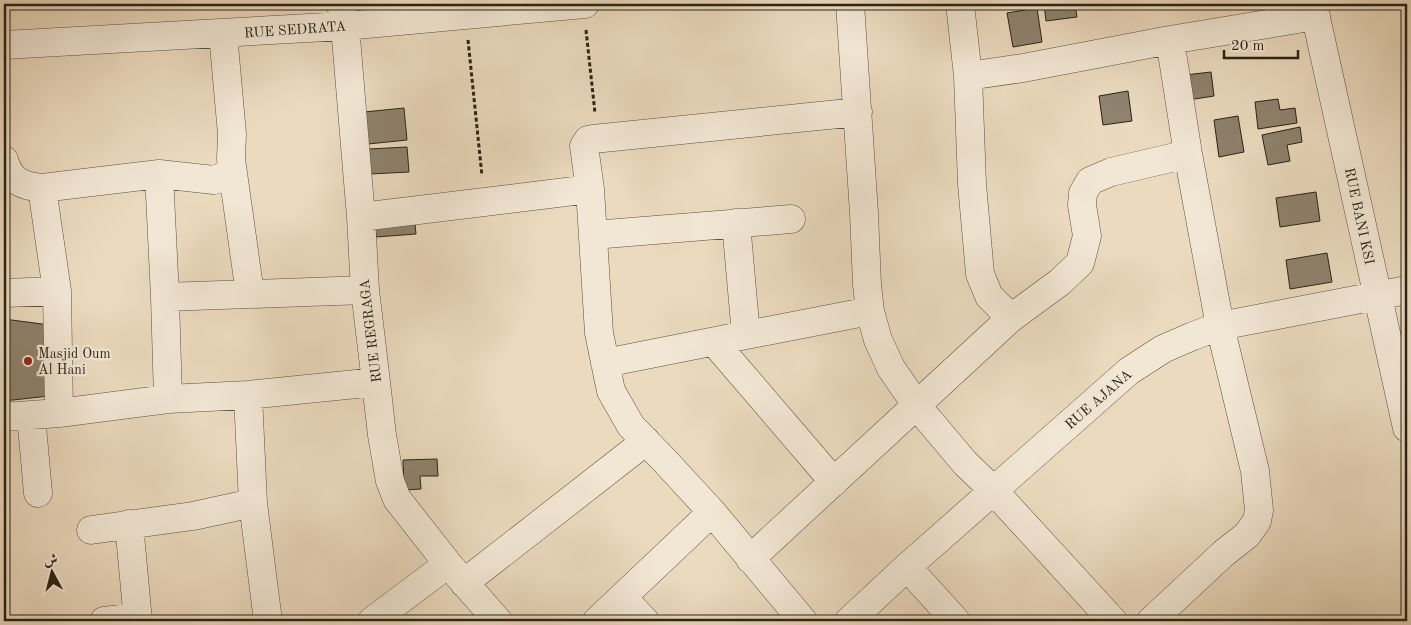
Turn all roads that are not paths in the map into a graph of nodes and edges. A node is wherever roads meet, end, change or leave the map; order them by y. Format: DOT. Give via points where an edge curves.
graph roads {
  1 [pos="585,4"];
  2 [pos="850,4"];
  3 [pos="960,4"];
  4 [pos="508,8"];
  5 [pos="1315,10"];
  6 [pos="343,15"];
  7 [pos="223,34"];
  8 [pos="1170,40"];
  9 [pos="4,45"];
  10 [pos="968,76"];
  11 [pos="858,112"];
  12 [pos="1188,154"];
  13 [pos="4,160"];
  14 [pos="160,174"];
  15 [pos="233,174"];
  16 [pos="42,188"];
  17 [pos="590,189"];
  18 [pos="361,217"];
  19 [pos="791,219"];
  20 [pos="736,223"];
  21 [pos="593,235"];
  22 [pos="364,290"];
  23 [pos="1407,290"];
  24 [pos="57,291"];
  25 [pos="4,293"];
  26 [pos="250,294"];
  27 [pos="1378,295"];
  28 [pos="166,298"];
  29 [pos="870,311"];
  30 [pos="1011,318"];
  31 [pos="1220,326"];
  32 [pos="746,335"];
  33 [pos="714,342"];
  34 [pos="606,363"];
  35 [pos="376,382"];
  36 [pos="248,395"];
  37 [pos="168,399"];
  38 [pos="916,406"];
  39 [pos="59,413"];
  40 [pos="31,415"];
  41 [pos="4,417"];
  42 [pos="1407,428"];
  43 [pos="646,441"];
  44 [pos="834,482"];
  45 [pos="993,490"];
  46 [pos="38,493"];
  47 [pos="253,503"];
  48 [pos="712,512"];
  49 [pos="129,524"];
  50 [pos="92,530"];
  51 [pos="750,559"];
  52 [pos="907,567"];
  53 [pos="456,573"];
  54 [pos="623,598"];
  55 [pos="138,619"];
  56 [pos="104,621"];
  57 [pos="268,621"];
  58 [pos="372,621"];
  59 [pos="498,621"];
  60 [pos="598,621"];
  61 [pos="645,621"];
  62 [pos="803,621"];
  63 [pos="849,621"];
  64 [pos="956,621"];
  65 [pos="1113,621"];
  66 [pos="1151,621"];
  1 -- 4 [label="street, RUE SEDRATA"];
  2 -- 11 [label="street"];
  3 -- 10 [label="street"];
  4 -- 6 [label="street, RUE SEDRATA"];
  5 -- 8 [label="street"];
  5 -- 27 [label="street, RUE BANI KSI"];
  6 -- 7 [label="street, RUE SEDRATA"];
  6 -- 18 [label="street, RUE REGRAGA"];
  7 -- 9 [label="street, RUE SEDRATA"];
  7 -- 15 [label="street"];
  8 -- 10 [label="street"];
  8 -- 12 [label="street"];
  10 -- 30 [label="street" via="972,184 980,274 989,296"];
  11 -- 17 [label="street" via="588,140 584,146"];
  11 -- 29 [label="street"];
  12 -- 30 [label="street" via="1111,172 1090,181 1083,193 1087,236 1080,263"];
  12 -- 31 [label="street"];
  13 -- 16 [label="street" via="11,176 26,186"];
  14 -- 15 [label="street" via="214,180"];
  14 -- 16 [label="street"];
  14 -- 28 [label="street"];
  15 -- 26 [label="street"];
  16 -- 24 [label="street"];
  17 -- 18 [label="street"];
  17 -- 21 [label="street"];
  18 -- 22 [label="street, RUE REGRAGA"];
  19 -- 20 [label="street"];
  20 -- 21 [label="street"];
  20 -- 32 [label="street"];
  21 -- 34 [label="street" via="599,333"];
  22 -- 26 [label="street"];
  22 -- 35 [label="street, RUE REGRAGA"];
  23 -- 27 [label="street, RUE AJANA"];
  24 -- 25 [label="street"];
  24 -- 39 [label="street"];
  26 -- 28 [label="street"];
  27 -- 31 [label="street, RUE AJANA"];
  27 -- 42 [label="street, RUE BANI KSI"];
  28 -- 37 [label="street"];
  29 -- 32 [label="street"];
  29 -- 38 [label="street" via="890,368"];
  30 -- 38 [label="street"];
  31 -- 45 [label="street, RUE AJANA" via="1163,349 1129,371"];
  31 -- 66 [label="street" via="1255,471 1257,521 1247,535"];
  32 -- 33 [label="street"];
  33 -- 34 [label="street"];
  33 -- 44 [label="street"];
  34 -- 43 [label="street" via="611,391 631,426"];
  35 -- 36 [label="street"];
  35 -- 53 [label="street, RUE REGRAGA" via="390,481 397,499"];
  36 -- 37 [label="street"];
  36 -- 47 [label="street"];
  37 -- 39 [label="street"];
  38 -- 44 [label="street"];
  38 -- 45 [label="street"];
  39 -- 40 [label="street"];
  40 -- 41 [label="street"];
  40 -- 46 [label="street"];
  43 -- 48 [label="street"];
  43 -- 53 [label="street"];
  44 -- 51 [label="street"];
  45 -- 52 [label="street, RUE AJANA"];
  45 -- 65 [label="street"];
  47 -- 49 [label="street" via="193,516"];
  47 -- 57 [label="street"];
  48 -- 51 [label="street"];
  48 -- 54 [label="street"];
  49 -- 50 [label="street"];
  49 -- 55 [label="street"];
  51 -- 62 [label="street"];
  52 -- 63 [label="street, RUE AJANA"];
  52 -- 64 [label="street"];
  53 -- 58 [label="street"];
  53 -- 59 [label="street, RUE REGRAGA"];
  54 -- 60 [label="street"];
  54 -- 61 [label="street"];
  55 -- 56 [label="street"];
}
